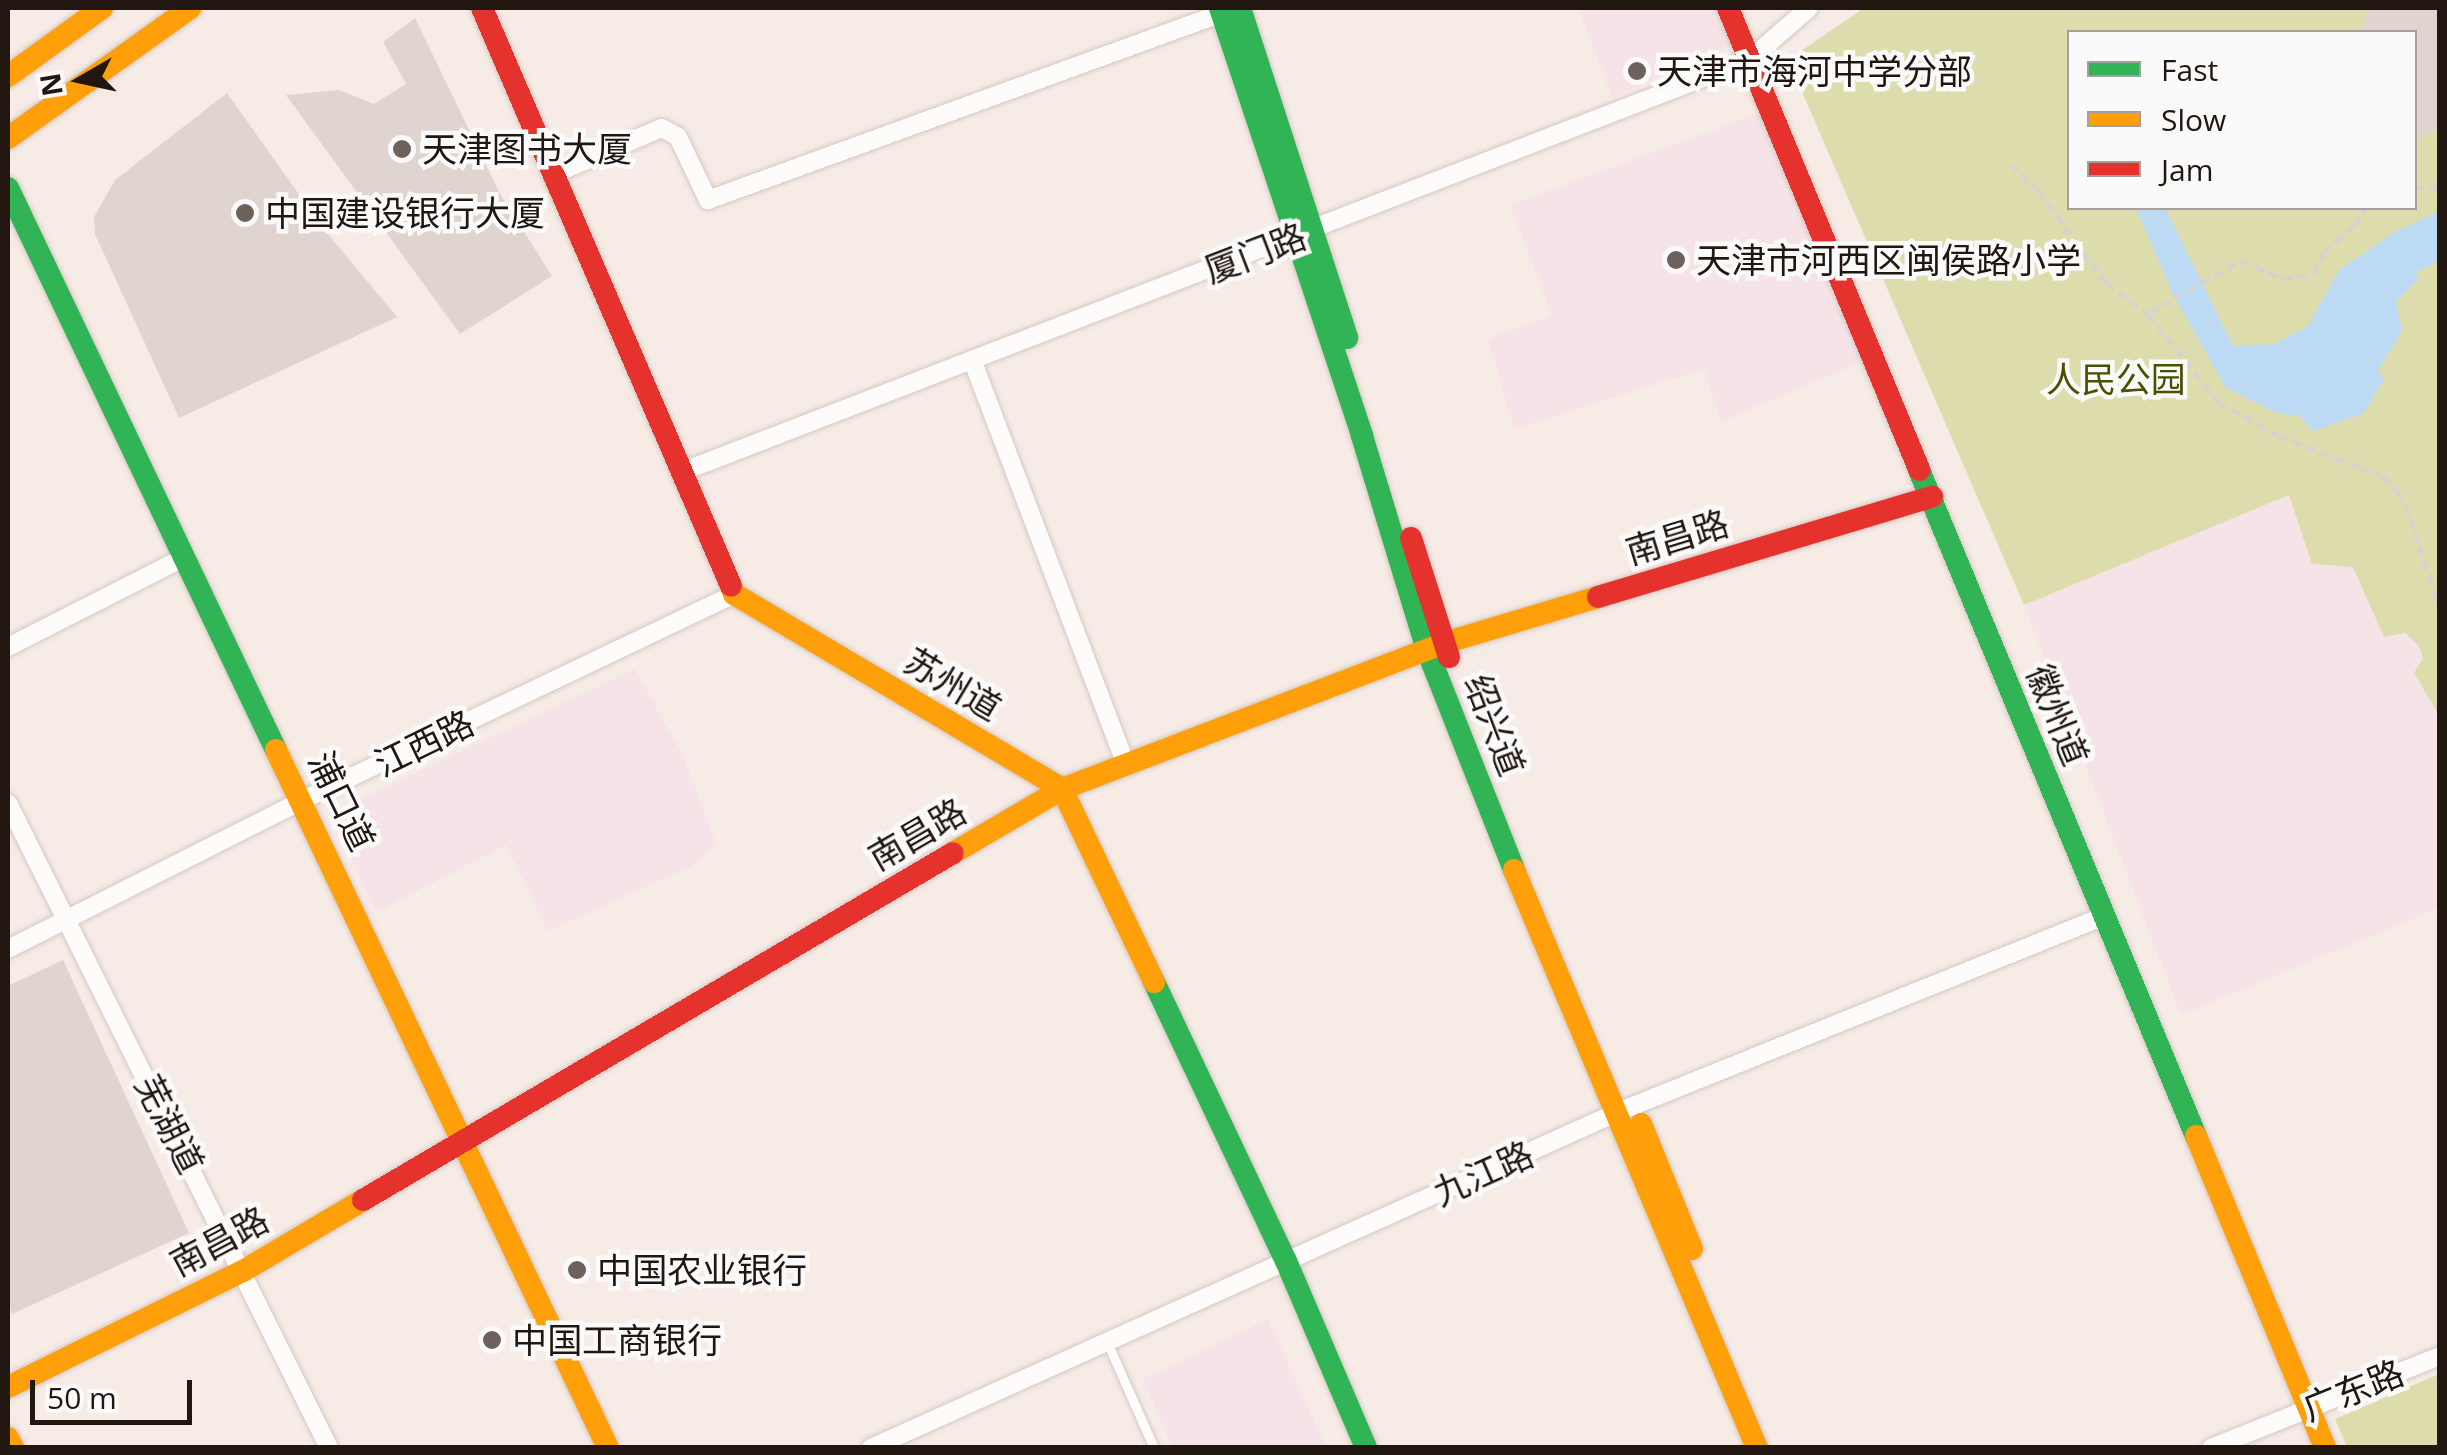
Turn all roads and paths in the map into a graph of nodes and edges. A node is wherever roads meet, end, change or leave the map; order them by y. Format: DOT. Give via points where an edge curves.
graph roads {
  1 [pos="160,8"];
  2 [pos="190,8"];
  3 [pos="482,8"];
  4 [pos="1728,8"];
  5 [pos="1809,8"];
  6 [pos="1227,9"];
  7 [pos="95,11"];
  8 [pos="1749,60"];
  9 [pos="117,61"];
  10 [pos="8,76"];
  11 [pos="8,138"];
  12 [pos="2011,164"];
  13 [pos="554,174"];
  14 [pos="8,188"];
  15 [pos="2365,210"];
  16 [pos="1305,234"];
  17 [pos="2147,314"];
  18 [pos="973,362"];
  19 [pos="684,472"];
  20 [pos="1932,497"];
  21 [pos="185,557"];
  22 [pos="734,594"];
  23 [pos="2440,612"];
  24 [pos="1435,646"];
  25 [pos="8,647"];
  26 [pos="1126,764"];
  27 [pos="1062,789"];
  28 [pos="303,800"];
  29 [pos="8,803"];
  30 [pos="2102,917"];
  31 [pos="66,918"];
  32 [pos="8,949"];
  33 [pos="1626,1108"];
  34 [pos="465,1140"];
  35 [pos="1286,1261"];
  36 [pos="243,1271"];
  37 [pos="1107,1342"];
  38 [pos="2440,1356"];
  39 [pos="8,1388"];
  40 [pos="2308,1408"];
  41 [pos="8,1438"];
  42 [pos="13,1448"];
  43 [pos="329,1448"];
  44 [pos="608,1448"];
  45 [pos="871,1448"];
  46 [pos="1154,1448"];
  47 [pos="1366,1448"];
  48 [pos="1757,1448"];
  49 [pos="1774,1448"];
  50 [pos="2211,1448"];
  51 [pos="2325,1448"];
  1 -- 9 [label="street"];
  2 -- 9 [label="street"];
  3 -- 13 [label="street"];
  4 -- 8 [label="street, 徽州道"];
  5 -- 8 [label="street, 厦门路"];
  6 -- 13 [label="street" via="708,200 678,137 662,128"];
  6 -- 16 [label="street, 绍兴道"];
  7 -- 10 [label="street"];
  8 -- 16 [label="street, 厦门路"];
  8 -- 20 [label="street, 徽州道"];
  9 -- 11 [label="street"];
  12 -- 17 [label="path" via="2106,282"];
  13 -- 19 [label="street"];
  14 -- 21 [label="street, 浦口道"];
  15 -- 17 [label="path" via="2324,254 2314,275 2283,278 2242,261"];
  16 -- 18 [label="street, 厦门路"];
  16 -- 24 [label="street, 绍兴道"];
  17 -- 23 [label="path" via="2218,402 2278,436 2382,476 2398,492"];
  18 -- 19 [label="street, 厦门路"];
  18 -- 26 [label="street"];
  19 -- 22 [label="street"];
  20 -- 24 [label="street, 南昌路"];
  20 -- 30 [label="street, 徽州道"];
  21 -- 25 [label="street"];
  21 -- 28 [label="street, 浦口道"];
  22 -- 27 [label="street, 苏州道"];
  22 -- 28 [label="street, 江西路"];
  24 -- 26 [label="street, 南昌路"];
  24 -- 33 [label="street, 绍兴道" via="1522,891"];
  26 -- 27 [label="street, 南昌路"];
  27 -- 34 [label="street, 南昌路"];
  27 -- 35 [label="street"];
  28 -- 31 [label="street, 江西路"];
  28 -- 34 [label="street, 浦口道"];
  29 -- 31 [label="street, 芜湖道"];
  30 -- 33 [label="street, 九江路"];
  30 -- 40 [label="street, 徽州道"];
  31 -- 32 [label="street, 江西路"];
  31 -- 36 [label="street, 芜湖道"];
  33 -- 35 [label="street, 九江路"];
  33 -- 48 [label="street, 绍兴道"];
  33 -- 49 [label="street, 绍兴道"];
  34 -- 36 [label="street, 南昌路"];
  34 -- 44 [label="street, 浦口道"];
  35 -- 37 [label="street, 九江路"];
  35 -- 47 [label="street"];
  36 -- 39 [label="street, 南昌路"];
  36 -- 43 [label="street, 芜湖道"];
  37 -- 45 [label="street, 九江路"];
  37 -- 46 [label="lane"];
  38 -- 40 [label="street, 广东路"];
  40 -- 50 [label="street, 广东路"];
  40 -- 51 [label="street, 徽州道"];
  41 -- 42 [label="street"];
}
